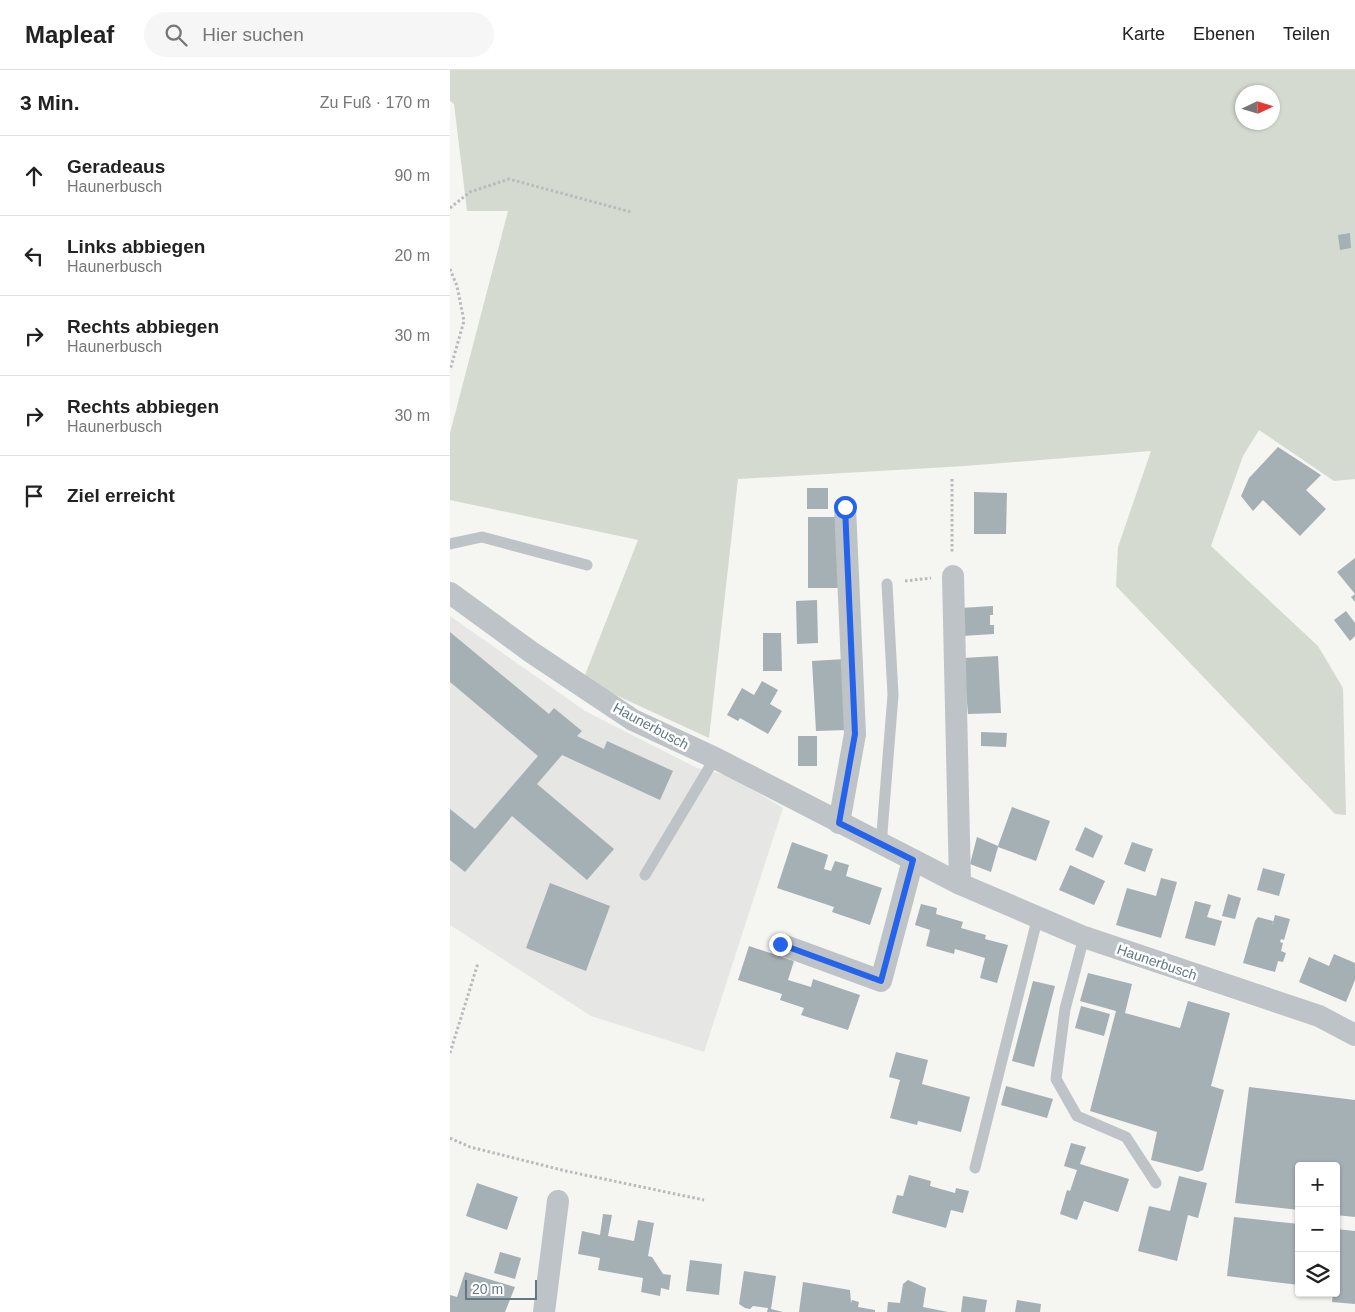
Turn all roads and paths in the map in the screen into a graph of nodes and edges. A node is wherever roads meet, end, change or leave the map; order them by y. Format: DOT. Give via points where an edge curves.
graph roads {
  1 [pos="450,208"];
  2 [pos="631,212"];
  3 [pos="450,269"];
  4 [pos="450,370"];
  5 [pos="952,479"];
  6 [pos="845,507"];
  7 [pos="450,544"];
  8 [pos="588,565"];
  9 [pos="953,576"];
  10 [pos="886,584"];
  11 [pos="450,593"];
  12 [pos="715,758"];
  13 [pos="839,823"];
  14 [pos="881,845"];
  15 [pos="913,860"];
  16 [pos="645,876"];
  17 [pos="960,884"];
  18 [pos="1038,916"];
  19 [pos="1084,937"];
  20 [pos="780,944"];
  21 [pos="478,963"];
  22 [pos="1355,1035"];
  23 [pos="450,1053"];
  24 [pos="450,1138"];
  25 [pos="975,1168"];
  26 [pos="1156,1183"];
  27 [pos="704,1200"];
  28 [pos="558,1201"];
  29 [pos="544,1312"];
  1 -- 2 [label="path" via="470,192 509,179"];
  3 -- 4 [label="path" via="464,321"];
  5 -- 9 [label="path"];
  6 -- 13 [label="street" via="855,734"];
  7 -- 8 [label="lane" via="482,537"];
  9 -- 10 [label="path"];
  9 -- 17 [label="street"];
  10 -- 14 [label="lane" via="893,695"];
  11 -- 12 [label="street, Haunerbusch" via="530,652 633,720"];
  12 -- 13 [label="street, Haunerbusch"];
  12 -- 16 [label="lane"];
  13 -- 14 [label="street, Haunerbusch"];
  14 -- 15 [label="street, Haunerbusch"];
  15 -- 17 [label="street, Haunerbusch"];
  15 -- 20 [label="street" via="881,981"];
  17 -- 18 [label="street, Haunerbusch"];
  18 -- 19 [label="street, Haunerbusch"];
  18 -- 25 [label="lane"];
  19 -- 22 [label="street, Haunerbusch" via="1320,1016"];
  19 -- 26 [label="lane" via="1065,1009 1056,1079 1077,1116 1126,1137"];
  21 -- 23 [label="path"];
  24 -- 27 [label="path" via="470,1147 566,1171"];
  28 -- 29 [label="street"];
}
